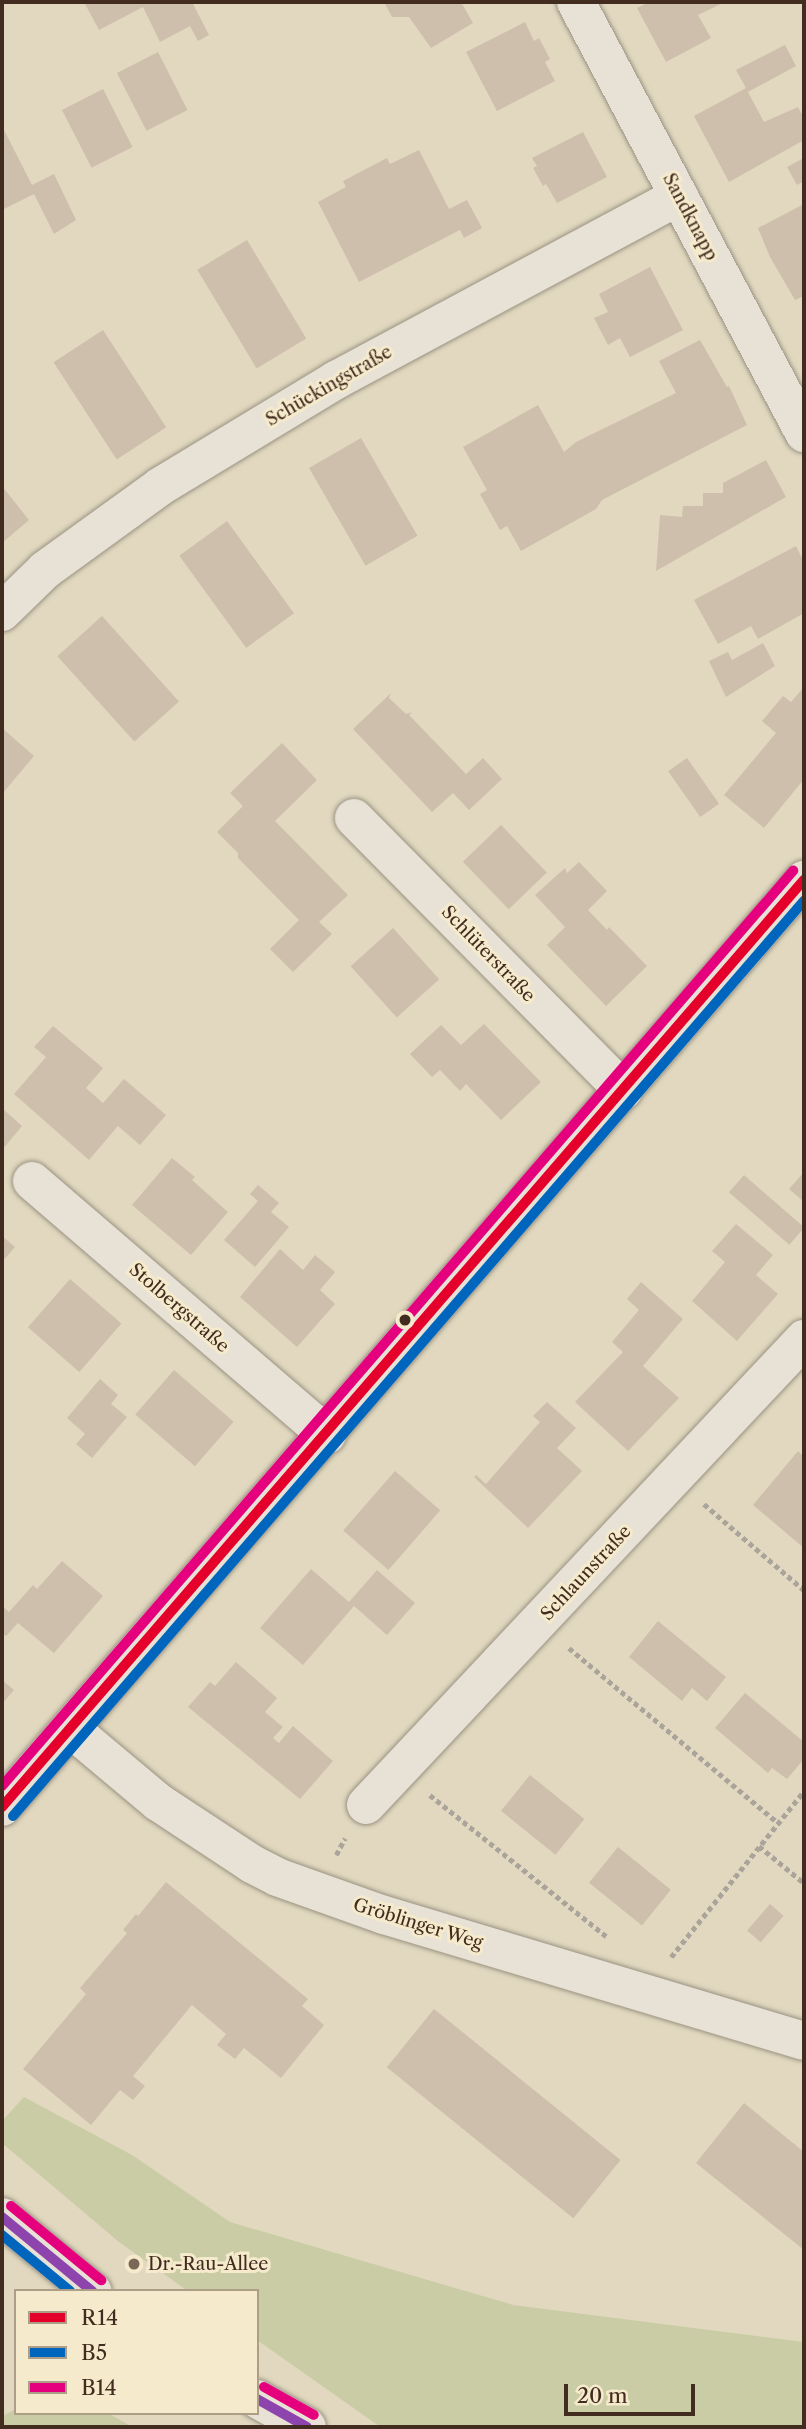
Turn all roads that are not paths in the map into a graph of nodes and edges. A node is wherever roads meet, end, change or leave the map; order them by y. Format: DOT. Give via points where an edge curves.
graph roads {
  1 [pos="576,2"];
  2 [pos="680,196"];
  3 [pos="804,433"];
  4 [pos="2,612"];
  5 [pos="354,818"];
  6 [pos="804,880"];
  7 [pos="623,1090"];
  8 [pos="32,1181"];
  9 [pos="804,1339"];
  10 [pos="327,1435"];
  11 [pos="71,1729"];
  12 [pos="366,1805"];
  13 [pos="2,1807"];
  14 [pos="804,2041"];
  15 [pos="5,2226"];
  16 [pos="89,2289"];
  17 [pos="259,2400"];
  18 [pos="307,2427"];
  1 -- 2 [label="street, Sandknapp"];
  2 -- 3 [label="street, Sandknapp"];
  2 -- 4 [label="street, Schückingstraße" via="336,380 161,486 46,570"];
  5 -- 7 [label="street, Schlüterstraße"];
  6 -- 7 [label="street"];
  7 -- 10 [label="street"];
  8 -- 10 [label="street, Stolbergstraße"];
  9 -- 12 [label="street, Schlaunstraße"];
  10 -- 11 [label="street"];
  11 -- 13 [label="street"];
  11 -- 14 [label="street, Gröblinger Weg" via="158,1802 277,1877 383,1915"];
  15 -- 16 [label="street"];
  17 -- 18 [label="street"];
}
